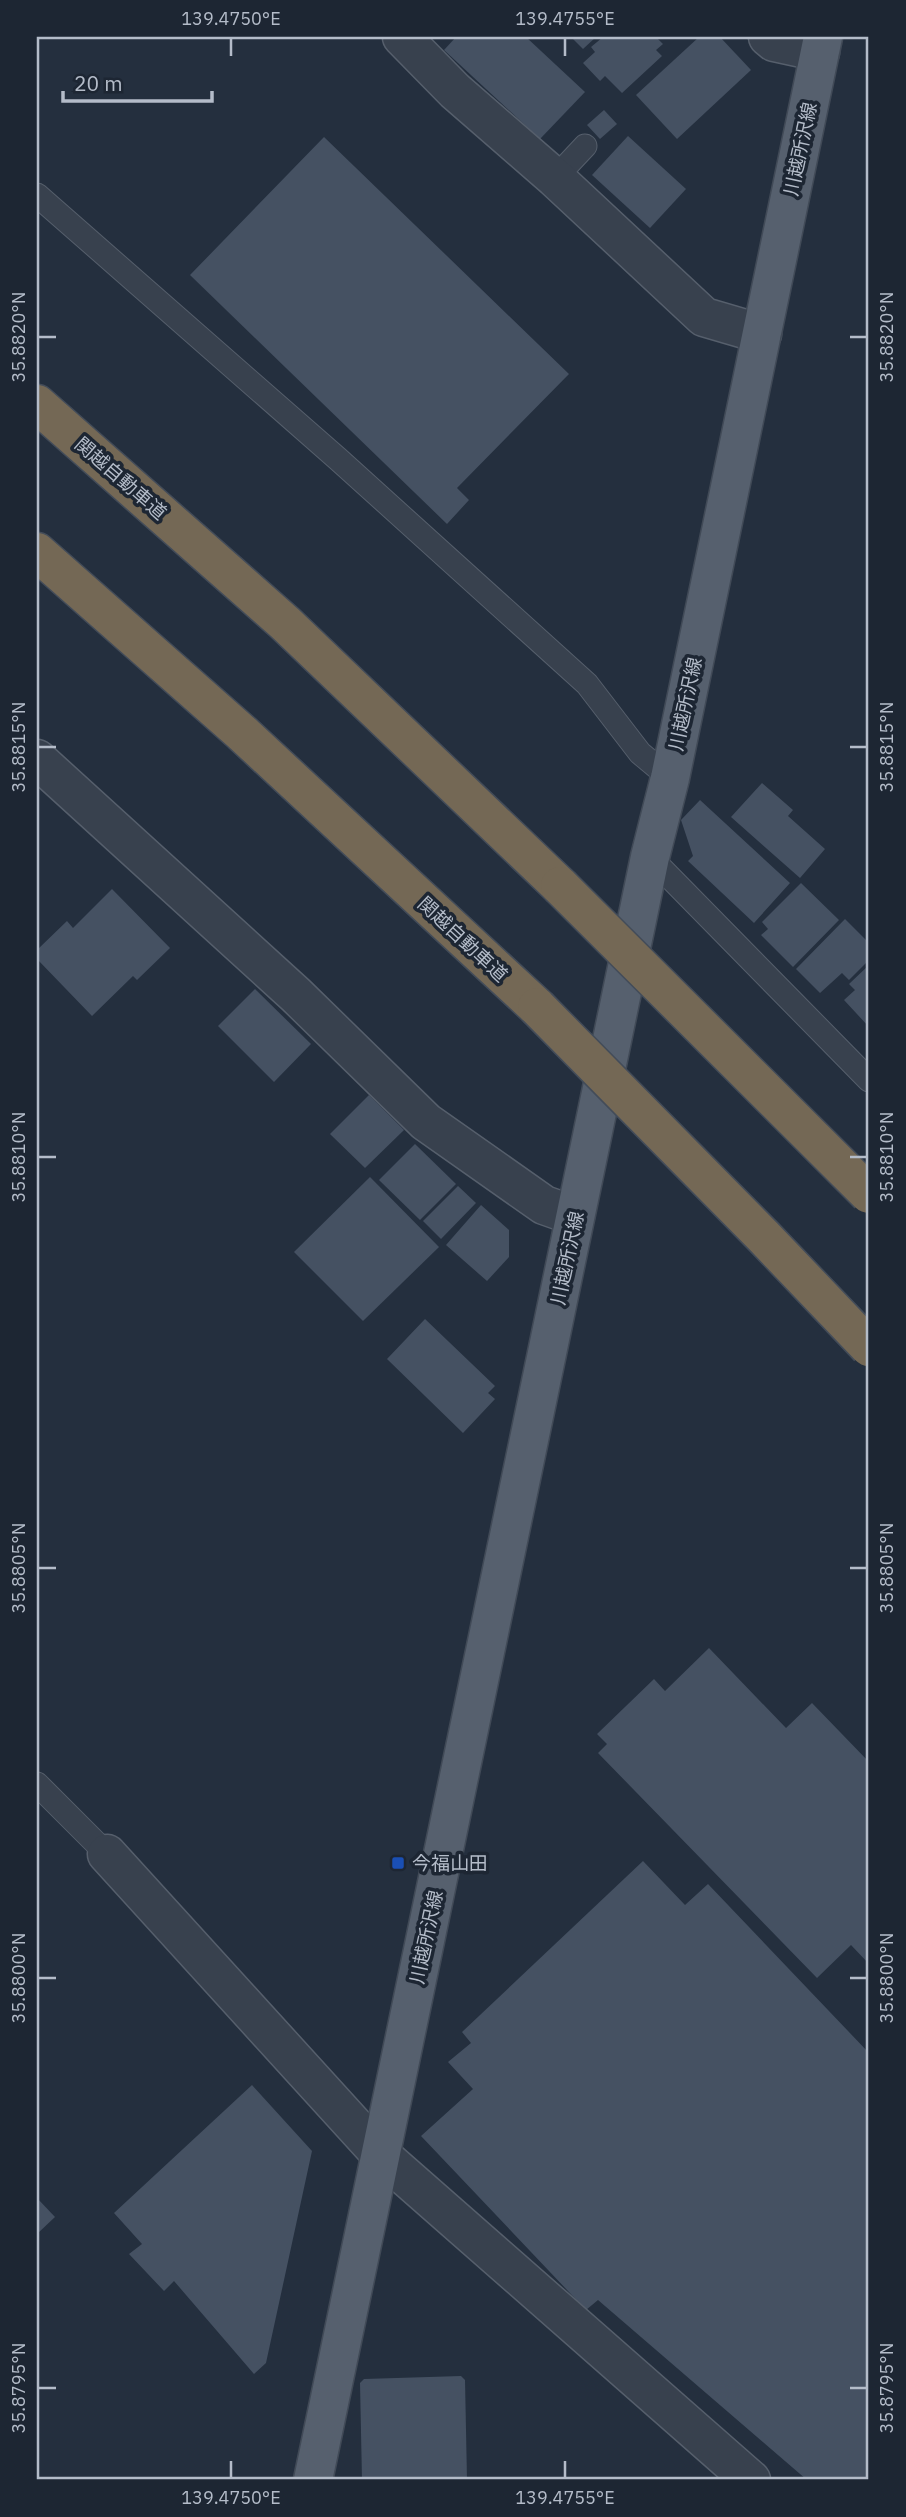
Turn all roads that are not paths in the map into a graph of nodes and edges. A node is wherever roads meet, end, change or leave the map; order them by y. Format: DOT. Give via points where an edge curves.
graph roads {
  1 [pos="402,37"];
  2 [pos="768,37"];
  3 [pos="821,45"];
  4 [pos="585,146"];
  5 [pos="555,178"];
  6 [pos="37,195"];
  7 [pos="762,334"];
  8 [pos="37,404"];
  9 [pos="37,552"];
  10 [pos="37,759"];
  11 [pos="670,778"];
  12 [pos="650,857"];
  13 [pos="869,1080"];
  14 [pos="869,1194"];
  15 [pos="575,1216"];
  16 [pos="869,1347"];
  17 [pos="37,1784"];
  18 [pos="107,1854"];
  19 [pos="381,2155"];
  20 [pos="313,2480"];
  21 [pos="751,2480"];
  1 -- 5 [label="street" via="455,91"];
  2 -- 3 [label="street" via="774,42"];
  3 -- 7 [label="main road, 川越所沢線"];
  4 -- 5 [label="lane"];
  5 -- 7 [label="street" via="704,317"];
  6 -- 11 [label="lane" via="587,684 640,753"];
  7 -- 11 [label="main road, 川越所沢線"];
  8 -- 14 [label="highway, 関越自動車道, bridge" via="285,623 560,886"];
  9 -- 16 [label="highway, 関越自動車道, bridge" via="242,733 537,1007"];
  10 -- 15 [label="street" via="296,995 426,1122 544,1205"];
  11 -- 12 [label="main road, 川越所沢線"];
  12 -- 13 [label="lane"];
  12 -- 15 [label="main road, 川越所沢線"];
  15 -- 19 [label="main road, 川越所沢線"];
  17 -- 18 [label="lane"];
  18 -- 19 [label="street"];
  19 -- 20 [label="main road, 川越所沢線"];
  19 -- 21 [label="street"];
}
